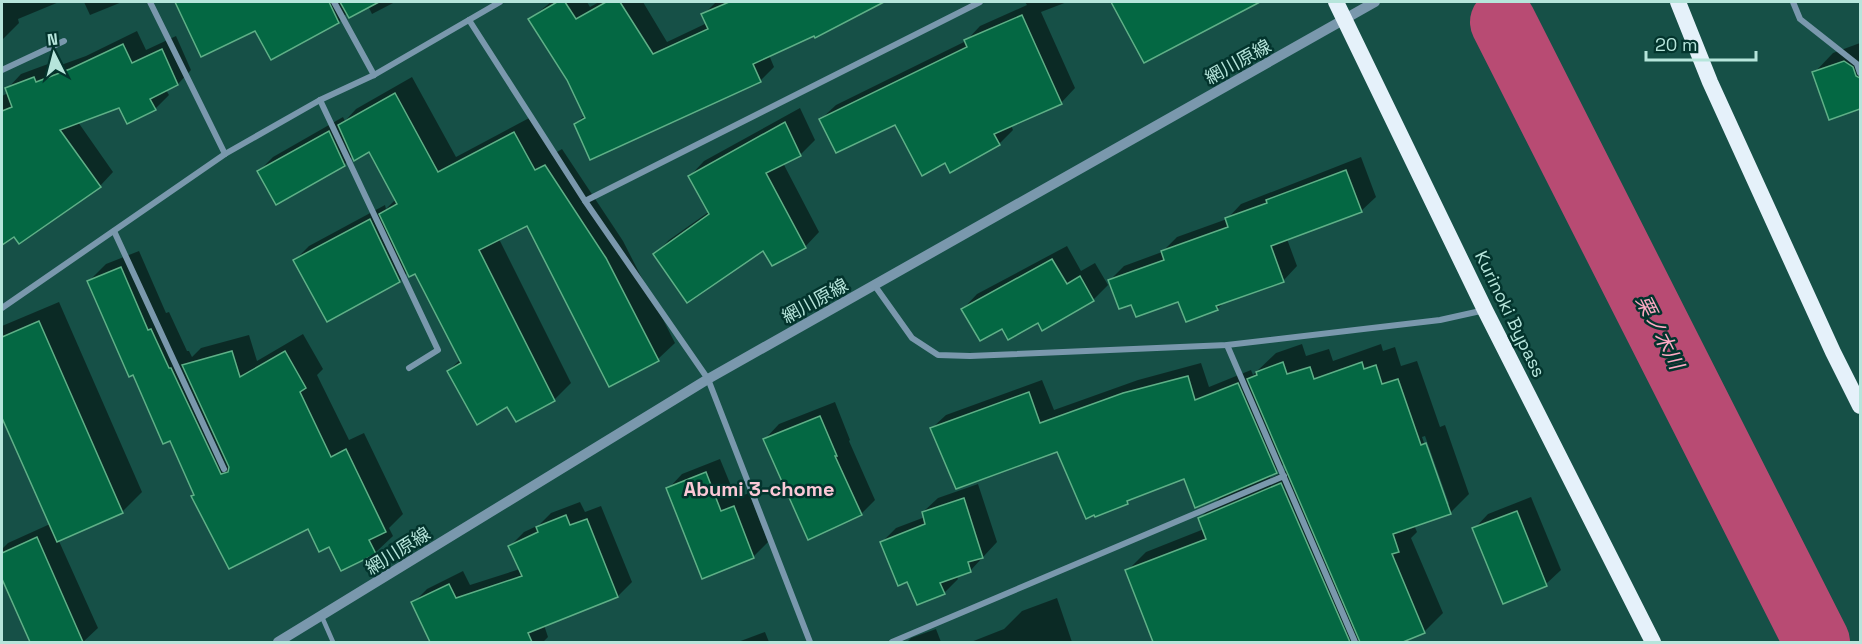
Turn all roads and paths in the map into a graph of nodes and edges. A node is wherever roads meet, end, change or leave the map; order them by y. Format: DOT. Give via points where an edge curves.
graph roads {
  1 [pos="150,2"];
  2 [pos="334,2"];
  3 [pos="500,2"];
  4 [pos="980,2"];
  5 [pos="1336,2"];
  6 [pos="1375,2"];
  7 [pos="1678,2"];
  8 [pos="1793,2"];
  9 [pos="1346,19"];
  10 [pos="469,20"];
  11 [pos="64,41"];
  12 [pos="2,70"];
  13 [pos="1860,73"];
  14 [pos="374,75"];
  15 [pos="320,100"];
  16 [pos="225,154"];
  17 [pos="585,201"];
  18 [pos="114,231"];
  19 [pos="875,286"];
  20 [pos="2,308"];
  21 [pos="1485,310"];
  22 [pos="1227,345"];
  23 [pos="409,368"];
  24 [pos="708,379"];
  25 [pos="1860,406"];
  26 [pos="224,469"];
  27 [pos="1284,476"];
  28 [pos="322,617"];
  29 [pos="278,642"];
  30 [pos="333,642"];
  31 [pos="810,642"];
  32 [pos="891,642"];
  33 [pos="1355,642"];
  34 [pos="1653,642"];
  1 -- 16 [label="street"];
  2 -- 14 [label="street"];
  3 -- 10 [label="street"];
  4 -- 17 [label="street"];
  5 -- 9 [label="highway, Kurinoki Bypass"];
  6 -- 9 [label="street, 網川原線"];
  7 -- 25 [label="highway" via="1715,93"];
  8 -- 13 [label="street" via="1800,19 1857,64"];
  9 -- 19 [label="street, 網川原線"];
  9 -- 21 [label="highway, Kurinoki Bypass"];
  10 -- 14 [label="street"];
  10 -- 17 [label="street"];
  11 -- 12 [label="street"];
  14 -- 15 [label="street"];
  15 -- 16 [label="street"];
  15 -- 23 [label="street" via="438,350"];
  16 -- 18 [label="street"];
  17 -- 24 [label="street"];
  18 -- 20 [label="street"];
  18 -- 26 [label="street"];
  19 -- 22 [label="street" via="912,338 938,355"];
  19 -- 24 [label="street, 網川原線"];
  21 -- 22 [label="street" via="1440,320"];
  21 -- 34 [label="highway, Kurinoki Bypass"];
  22 -- 27 [label="street"];
  24 -- 28 [label="street, 網川原線"];
  24 -- 31 [label="street"];
  27 -- 32 [label="street"];
  27 -- 33 [label="street"];
  28 -- 29 [label="street, 網川原線"];
  28 -- 30 [label="lane"];
}
